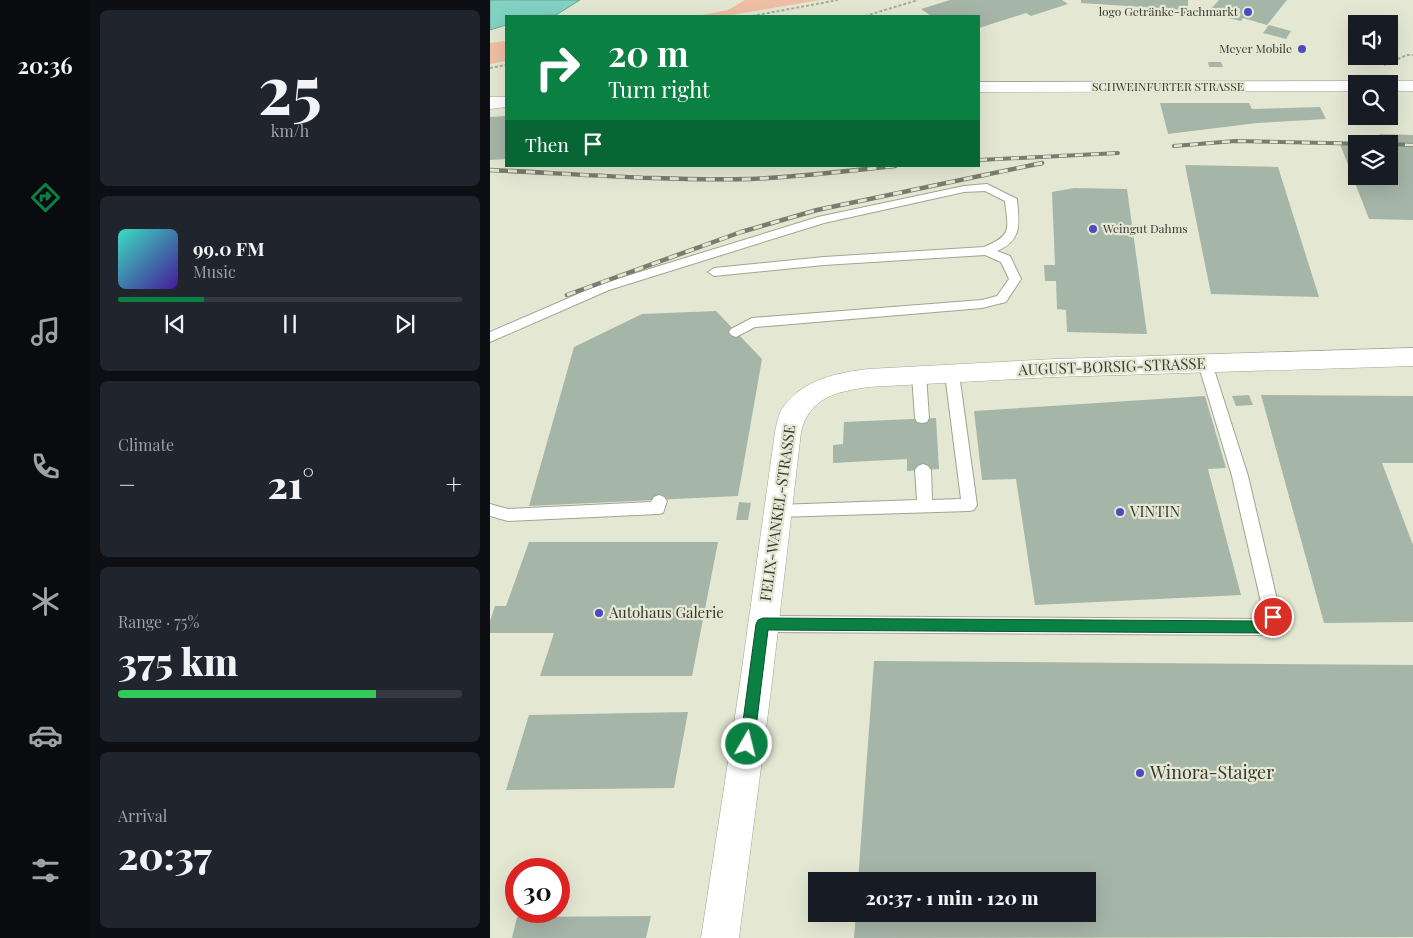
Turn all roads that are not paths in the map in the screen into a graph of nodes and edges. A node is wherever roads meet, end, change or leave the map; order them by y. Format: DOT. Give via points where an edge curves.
graph roads {
  1 [pos="1348,86"];
  2 [pos="1398,86"];
  3 [pos="1413,86"];
  4 [pos="980,87"];
  5 [pos="505,102"];
  6 [pos="490,103"];
  7 [pos="986,251"];
  8 [pos="714,272"];
  9 [pos="736,332"];
  10 [pos="490,337"];
  11 [pos="1413,357"];
  12 [pos="1205,363"];
  13 [pos="952,374"];
  14 [pos="919,376"];
  15 [pos="814,393"];
  16 [pos="922,418"];
  17 [pos="923,470"];
  18 [pos="659,501"];
  19 [pos="925,506"];
  20 [pos="490,510"];
  21 [pos="777,511"];
  22 [pos="763,624"];
  23 [pos="720,938"];
  1 -- 4 [label="street, SCHWEINFURTER STRASSE"];
  2 -- 3 [label="street"];
  5 -- 6 [label="street"];
  7 -- 8 [label="lane"];
  7 -- 9 [label="lane" via="1006,259 1015,279 1002,299 982,304 752,323"];
  7 -- 10 [label="lane" via="1005,243 1014,227 1011,199 987,188 964,189 822,220 605,287"];
  11 -- 12 [label="street, AUGUST-BORSIG-STRASSE"];
  12 -- 13 [label="street, AUGUST-BORSIG-STRASSE"];
  12 -- 22 [label="lane" via="1240,476 1273,617 1264,627"];
  13 -- 14 [label="street, AUGUST-BORSIG-STRASSE"];
  13 -- 19 [label="lane" via="969,505"];
  14 -- 15 [label="street, AUGUST-BORSIG-STRASSE" via="841,382"];
  14 -- 16 [label="lane"];
  15 -- 21 [label="street, FELIX-WANKEL-STRASSE" via="793,413"];
  17 -- 19 [label="lane"];
  18 -- 20 [label="lane" via="658,508 508,516"];
  19 -- 21 [label="lane"];
  21 -- 22 [label="street, FELIX-WANKEL-STRASSE"];
  22 -- 23 [label="street, FELIX-WANKEL-STRASSE"];
}
